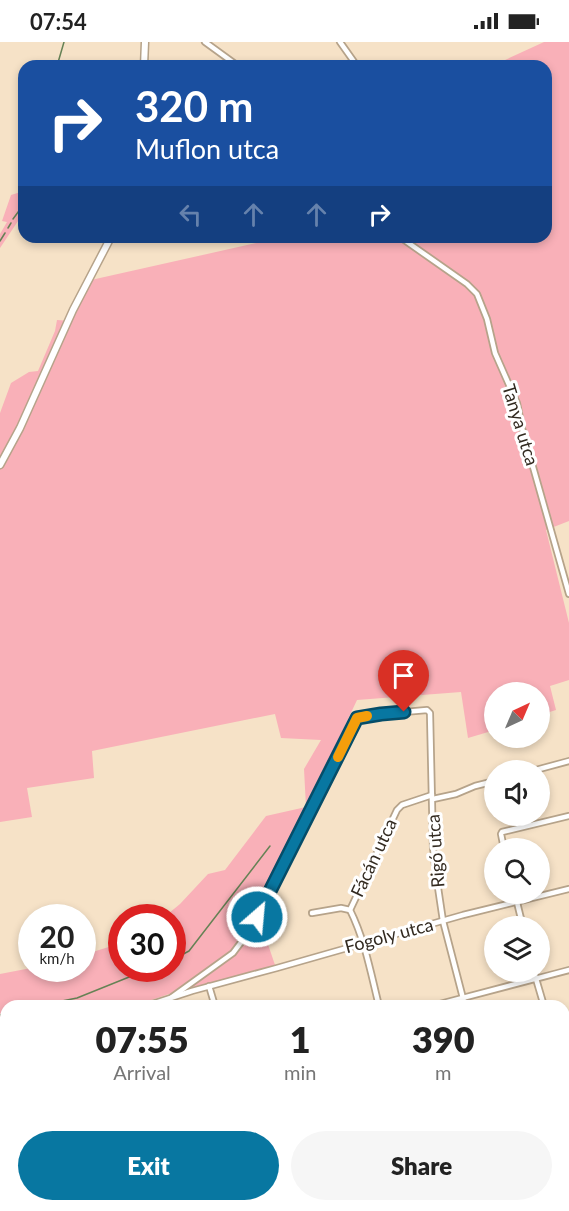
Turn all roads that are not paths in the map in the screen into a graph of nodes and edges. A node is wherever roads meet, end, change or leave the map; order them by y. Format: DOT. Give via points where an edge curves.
graph roads {
  1 [pos="145,42"];
  2 [pos="205,42"];
  3 [pos="340,42"];
  4 [pos="144,60"];
  5 [pos="230,60"];
  6 [pos="353,60"];
  7 [pos="108,243"];
  8 [pos="408,243"];
  9 [pos="0,465"];
  10 [pos="569,594"];
  11 [pos="569,761"];
  12 [pos="550,766"];
  13 [pos="484,784"];
  14 [pos="432,797"];
  15 [pos="569,816"];
  16 [pos="502,838"];
  17 [pos="569,889"];
  18 [pos="550,894"];
  19 [pos="509,904"];
  20 [pos="350,910"];
  21 [pos="312,913"];
  22 [pos="443,921"];
  23 [pos="363,943"];
  24 [pos="569,969"];
  25 [pos="550,975"];
  26 [pos="524,982"];
  27 [pos="537,982"];
  28 [pos="209,986"];
  29 [pos="172,997"];
  30 [pos="463,998"];
  31 [pos="163,1000"];
  32 [pos="213,1000"];
  33 [pos="377,1000"];
  34 [pos="455,1000"];
  35 [pos="542,1000"];
  1 -- 4 [label="street"];
  2 -- 5 [label="street"];
  3 -- 6 [label="street"];
  7 -- 9 [label="street"];
  8 -- 10 [label="street, Tanya utca" via="477,294 495,353 517,403"];
  11 -- 12 [label="street"];
  13 -- 14 [label="street, Fácán utca" via="456,794"];
  14 -- 20 [label="street, Fácán utca" via="397,810"];
  14 -- 22 [label="street, Rigó utca" via="433,848"];
  14 -- 29 [label="street, Rigó utca" via="430,713 427,710 357,718 245,937 233,953"];
  15 -- 16 [label="street" via="502,832"];
  17 -- 18 [label="street, Fogoly utca"];
  19 -- 22 [label="street, Fogoly utca"];
  20 -- 21 [label="street"];
  20 -- 23 [label="street, Fácán utca"];
  22 -- 23 [label="street, Fogoly utca"];
  22 -- 30 [label="street, Rigó utca"];
  23 -- 28 [label="street, Fogoly utca"];
  23 -- 33 [label="street, Fácán utca"];
  24 -- 25 [label="street"];
  26 -- 30 [label="street"];
  27 -- 35 [label="street"];
  28 -- 29 [label="street, Fogoly utca"];
  28 -- 32 [label="street"];
  29 -- 31 [label="street"];
  30 -- 34 [label="street"];
}
